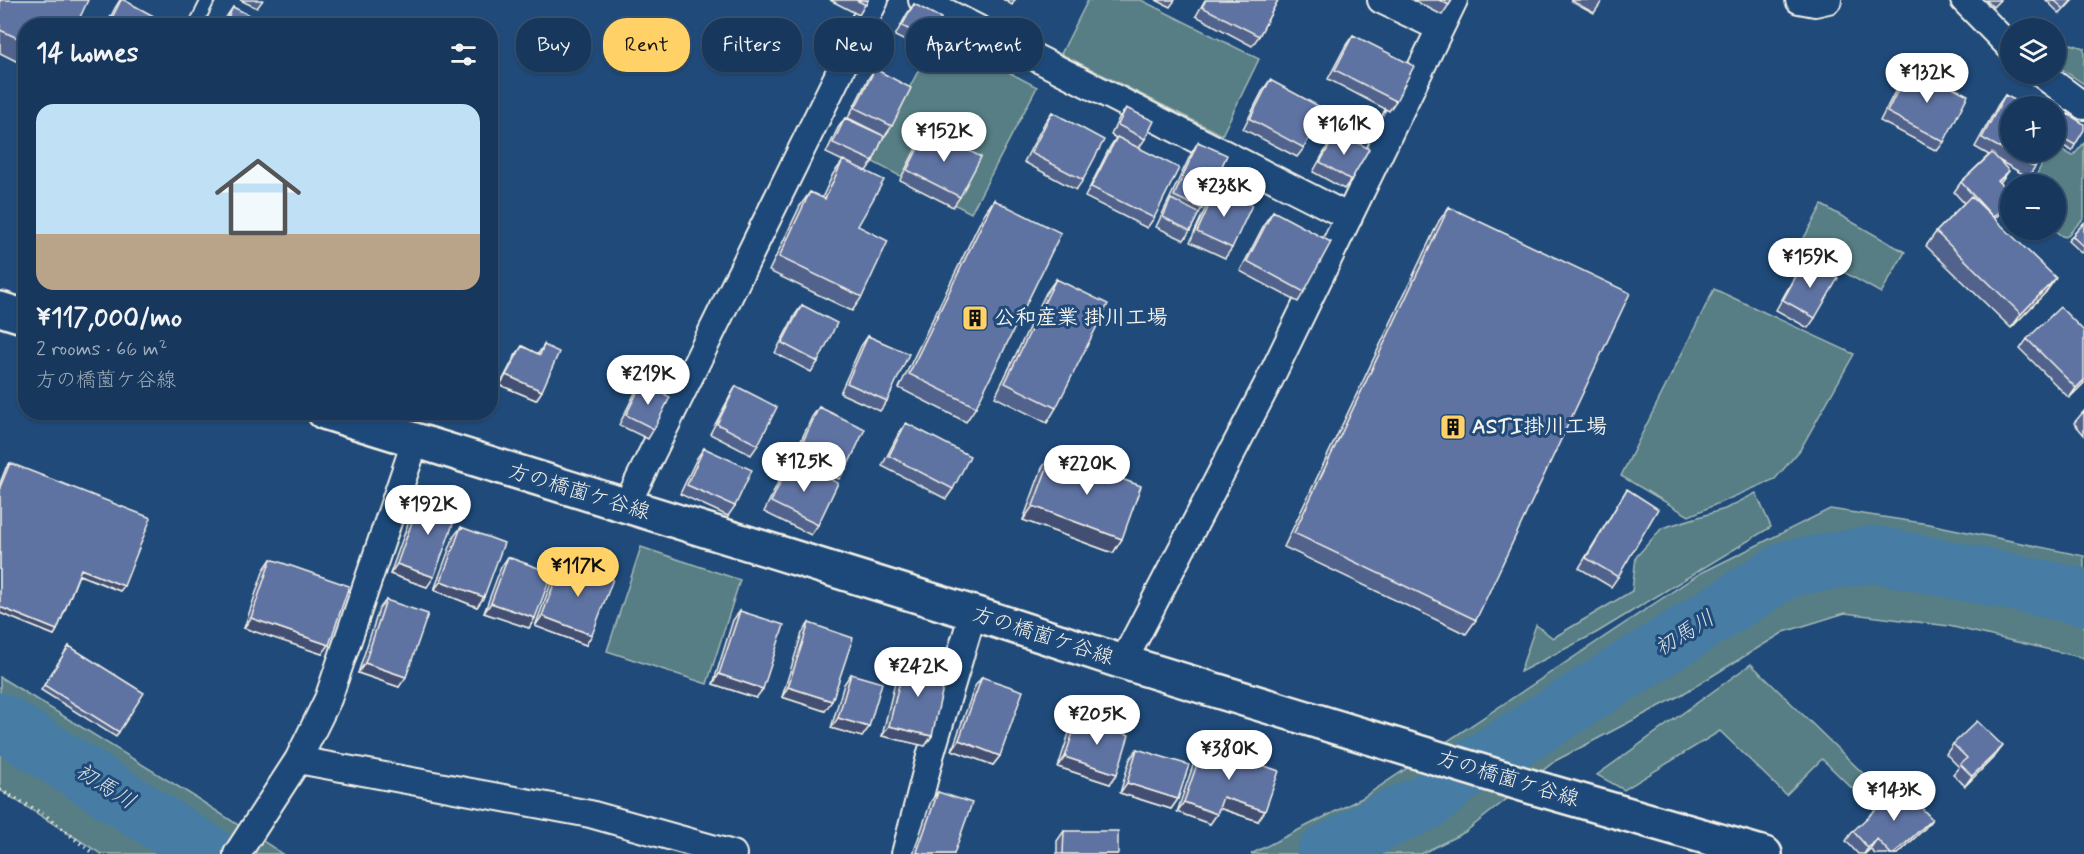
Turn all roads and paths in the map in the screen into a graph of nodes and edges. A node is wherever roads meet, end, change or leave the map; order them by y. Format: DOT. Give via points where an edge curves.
graph roads {
  1 [pos="208,0"];
  2 [pos="875,0"];
  3 [pos="922,0"];
  4 [pos="1381,0"];
  5 [pos="1454,0"];
  6 [pos="1799,0"];
  7 [pos="1828,0"];
  8 [pos="1964,0"];
  9 [pos="199,18"];
  10 [pos="1440,28"];
  11 [pos="2000,37"];
  12 [pos="2055,84"];
  13 [pos="2084,105"];
  14 [pos="1349,217"];
  15 [pos="0,309"];
  16 [pos="18,315"];
  17 [pos="348,420"];
  18 [pos="415,442"];
  19 [pos="626,506"];
  20 [pos="973,613"];
  21 [pos="1123,662"];
  22 [pos="298,760"];
  23 [pos="0,790"];
  24 [pos="242,845"];
  25 [pos="94,854"];
  26 [pos="733,854"];
  27 [pos="905,854"];
  28 [pos="1765,854"];
  1 -- 9 [label="lane"];
  2 -- 19 [label="street"];
  3 -- 14 [label="street"];
  4 -- 10 [label="street"];
  5 -- 10 [label="street"];
  6 -- 7 [label="street"];
  8 -- 11 [label="street"];
  10 -- 14 [label="street"];
  12 -- 13 [label="street"];
  14 -- 21 [label="street"];
  15 -- 16 [label="main road"];
  17 -- 18 [label="main road, 方の橋薗ケ谷線"];
  18 -- 19 [label="main road, 方の橋薗ケ谷線"];
  18 -- 22 [label="street" via="328,699"];
  19 -- 20 [label="main road, 方の橋薗ケ谷線"];
  20 -- 21 [label="main road, 方の橋薗ケ谷線"];
  20 -- 27 [label="street"];
  21 -- 28 [label="main road, 方の橋薗ケ谷線"];
  22 -- 24 [label="street"];
  22 -- 26 [label="street" via="591,814"];
  23 -- 25 [label="path" via="45,815"];
}
